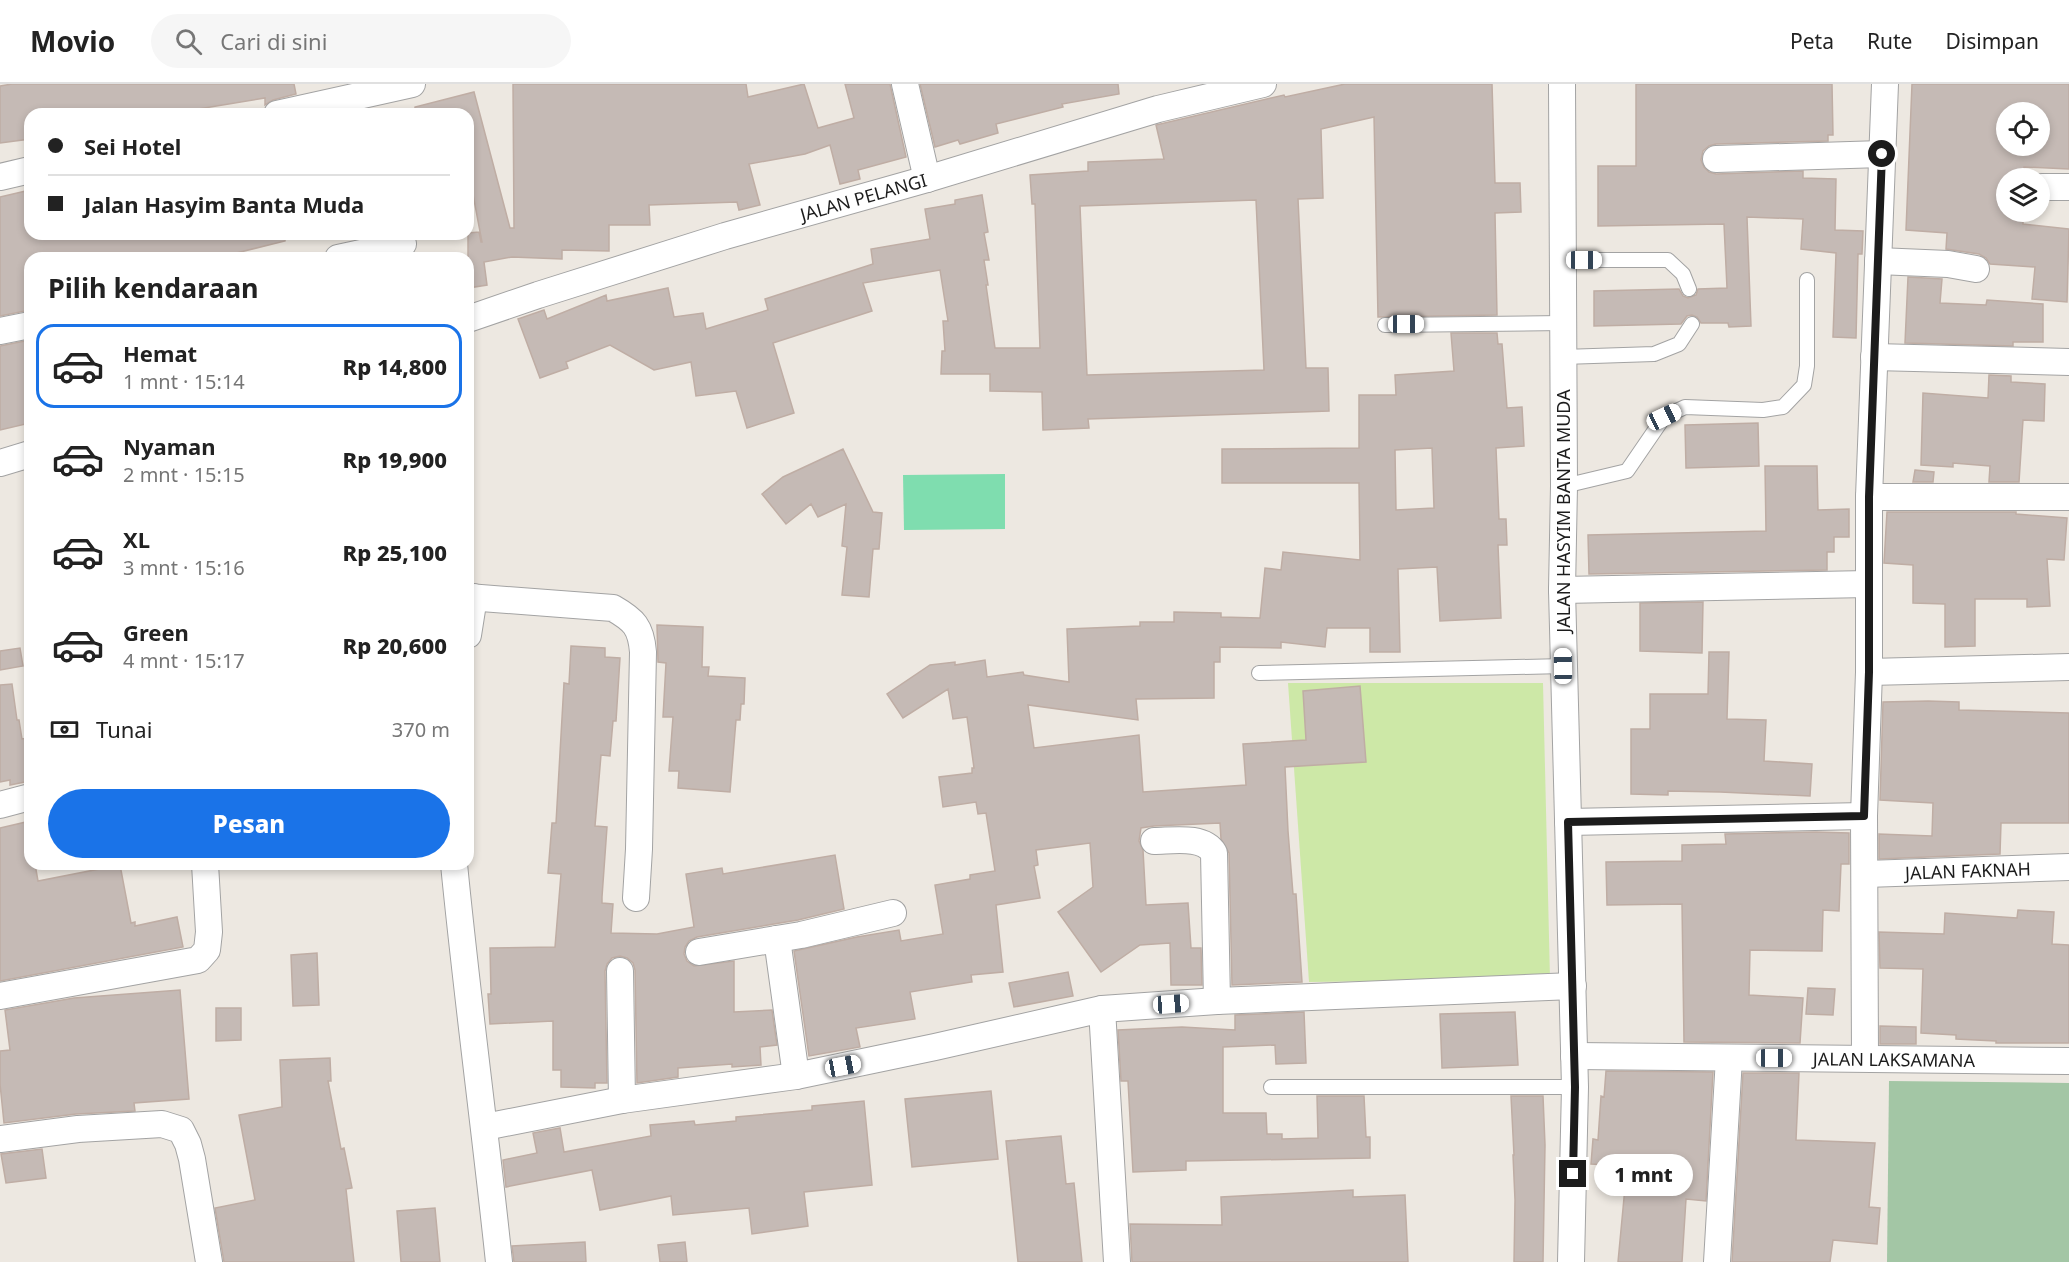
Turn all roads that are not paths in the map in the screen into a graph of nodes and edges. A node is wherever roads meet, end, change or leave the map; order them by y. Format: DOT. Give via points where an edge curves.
graph roads {
  1 [pos="412,84"];
  2 [pos="905,84"];
  3 [pos="1263,84"];
  4 [pos="1562,84"];
  5 [pos="1884,84"];
  6 [pos="372,97"];
  7 [pos="311,108"];
  8 [pos="1882,154"];
  9 [pos="1716,159"];
  10 [pos="24,171"];
  11 [pos="0,177"];
  12 [pos="927,179"];
  13 [pos="2050,187"];
  14 [pos="2069,187"];
  15 [pos="404,245"];
  16 [pos="368,252"];
  17 [pos="1562,260"];
  18 [pos="1878,261"];
  19 [pos="1976,269"];
  20 [pos="1807,280"];
  21 [pos="1689,289"];
  22 [pos="474,317"];
  23 [pos="1563,323"];
  24 [pos="1692,324"];
  25 [pos="1385,325"];
  26 [pos="24,326"];
  27 [pos="0,331"];
  28 [pos="1563,357"];
  29 [pos="1874,357"];
  30 [pos="2069,362"];
  31 [pos="24,456"];
  32 [pos="0,463"];
  33 [pos="1563,486"];
  34 [pos="1869,497"];
  35 [pos="2069,497"];
  36 [pos="1868,584"];
  37 [pos="1562,590"];
  38 [pos="474,597"];
  39 [pos="1563,666"];
  40 [pos="2069,667"];
  41 [pos="1869,672"];
  42 [pos="1259,673"];
  43 [pos="24,799"];
  44 [pos="0,805"];
  45 [pos="1864,816"];
  46 [pos="1568,822"];
  47 [pos="1154,841"];
  48 [pos="2069,867"];
  49 [pos="205,870"];
  50 [pos="455,870"];
  51 [pos="1866,874"];
  52 [pos="636,898"];
  53 [pos="893,913"];
  54 [pos="777,939"];
  55 [pos="699,952"];
  56 [pos="620,971"];
  57 [pos="1573,986"];
  58 [pos="0,996"];
  59 [pos="1217,1000"];
  60 [pos="1102,1009"];
  61 [pos="1574,1056"];
  62 [pos="1729,1058"];
  63 [pos="1865,1058"];
  64 [pos="2069,1061"];
  65 [pos="796,1076"];
  66 [pos="1271,1087"];
  67 [pos="1575,1087"];
  68 [pos="622,1100"];
  69 [pos="484,1127"];
  70 [pos="0,1139"];
  71 [pos="209,1262"];
  72 [pos="499,1262"];
  73 [pos="1117,1262"];
  74 [pos="1571,1262"];
  75 [pos="1717,1262"];
  1 -- 6 [label="street"];
  2 -- 12 [label="street"];
  3 -- 12 [label="street, JALAN PELANGI" via="1158,109"];
  4 -- 17 [label="street, JALAN HASYIM BANTA MUDA"];
  5 -- 8 [label="street"];
  6 -- 7 [label="street"];
  8 -- 9 [label="street"];
  8 -- 18 [label="street"];
  10 -- 11 [label="street"];
  12 -- 22 [label="street, JALAN PELANGI" via="725,236"];
  13 -- 14 [label="street"];
  15 -- 16 [label="street"];
  17 -- 21 [label="lane" via="1668,260 1683,274"];
  17 -- 23 [label="street, JALAN HASYIM BANTA MUDA"];
  18 -- 19 [label="street"];
  18 -- 29 [label="street"];
  20 -- 33 [label="lane" via="1804,385 1783,407 1685,407 1664,417 1627,471"];
  23 -- 25 [label="lane"];
  23 -- 28 [label="street, JALAN HASYIM BANTA MUDA"];
  24 -- 28 [label="lane" via="1679,344 1654,354"];
  26 -- 27 [label="street"];
  28 -- 33 [label="street, JALAN HASYIM BANTA MUDA"];
  29 -- 30 [label="street"];
  29 -- 34 [label="street"];
  31 -- 32 [label="street"];
  33 -- 37 [label="street, JALAN HASYIM BANTA MUDA"];
  34 -- 35 [label="street"];
  34 -- 36 [label="street"];
  36 -- 37 [label="street"];
  36 -- 41 [label="street"];
  37 -- 39 [label="street, JALAN HASYIM BANTA MUDA"];
  38 -- 52 [label="street" via="613,608 629,617 641,633"];
  39 -- 42 [label="lane"];
  39 -- 46 [label="street, JALAN HASYIM BANTA MUDA"];
  40 -- 41 [label="street"];
  41 -- 45 [label="street"];
  43 -- 44 [label="street"];
  45 -- 46 [label="street"];
  45 -- 51 [label="street"];
  46 -- 57 [label="street, JALAN HASYIM BANTA MUDA"];
  47 -- 59 [label="street" via="1186,840 1205,844 1214,852"];
  48 -- 51 [label="street, JALAN FAKNAH"];
  49 -- 58 [label="street" via="209,932 207,950 198,960"];
  50 -- 69 [label="street"];
  51 -- 63 [label="street"];
  53 -- 54 [label="street"];
  54 -- 55 [label="street"];
  54 -- 65 [label="street"];
  56 -- 68 [label="street"];
  57 -- 59 [label="street"];
  57 -- 61 [label="street, JALAN HASYIM BANTA MUDA"];
  59 -- 60 [label="street"];
  60 -- 65 [label="street"];
  60 -- 73 [label="street"];
  61 -- 62 [label="street, JALAN LAKSAMANA"];
  61 -- 67 [label="street, JALAN HASYIM BANTA MUDA"];
  62 -- 63 [label="street, JALAN LAKSAMANA"];
  62 -- 75 [label="street"];
  63 -- 64 [label="street, JALAN LAKSAMANA"];
  65 -- 68 [label="street"];
  66 -- 67 [label="lane"];
  67 -- 74 [label="street, JALAN HASYIM BANTA MUDA"];
  68 -- 69 [label="street"];
  69 -- 72 [label="street"];
  70 -- 71 [label="street" via="162,1124 182,1130 192,1159"];
}
